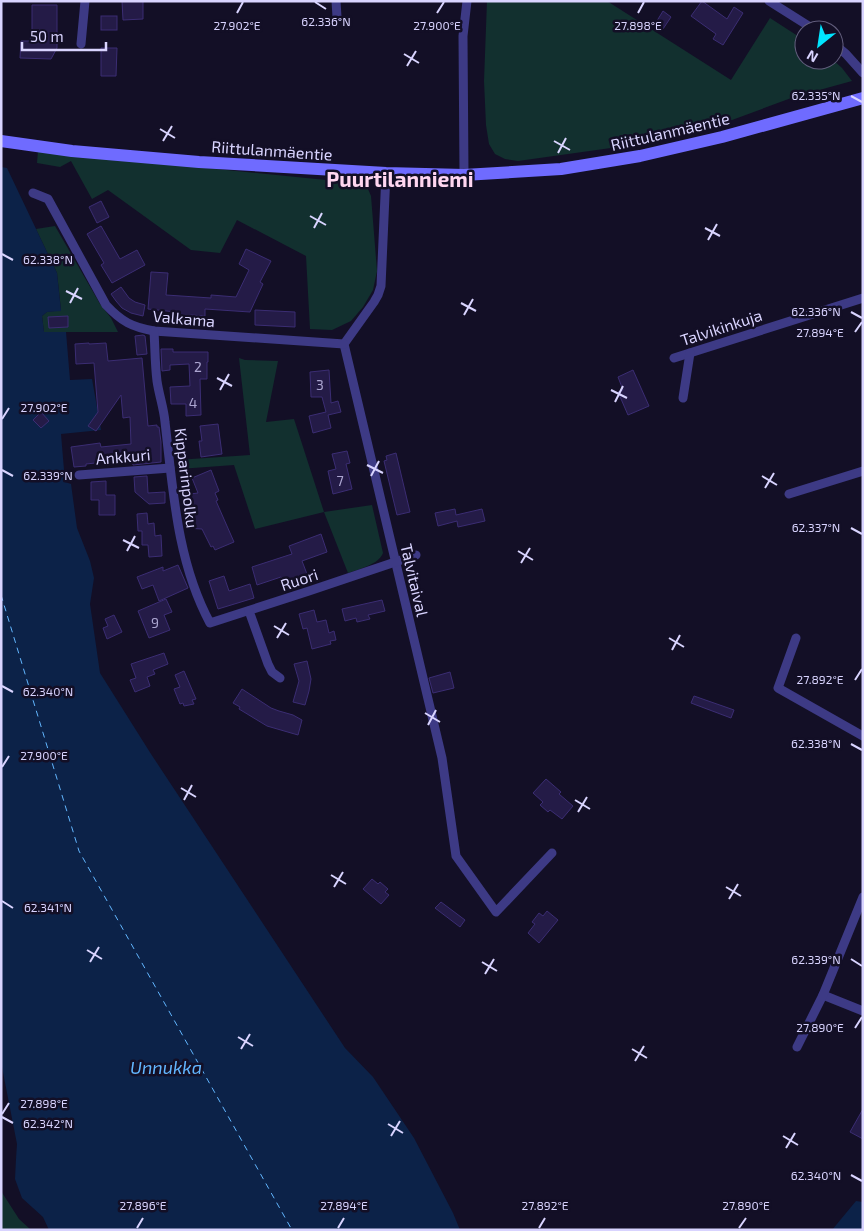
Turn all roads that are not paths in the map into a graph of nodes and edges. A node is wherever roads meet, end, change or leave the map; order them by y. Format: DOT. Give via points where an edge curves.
graph roads {
  1 [pos="85,1"];
  2 [pos="336,1"];
  3 [pos="467,1"];
  4 [pos="769,1"];
  5 [pos="337,17"];
  6 [pos="799,20"];
  7 [pos="81,44"];
  8 [pos="844,52"];
  9 [pos="863,72"];
  10 [pos="863,98"];
  11 [pos="1,141"];
  12 [pos="386,173"];
  13 [pos="464,175"];
  14 [pos="33,193"];
  15 [pos="863,298"];
  16 [pos="154,331"];
  17 [pos="344,344"];
  18 [pos="690,353"];
  19 [pos="674,358"];
  20 [pos="683,398"];
  21 [pos="170,468"];
  22 [pos="863,472"];
  23 [pos="79,475"];
  24 [pos="789,494"];
  25 [pos="416,555"];
  26 [pos="396,562"];
  27 [pos="249,611"];
  28 [pos="210,623"];
  29 [pos="796,638"];
  30 [pos="280,678"];
  31 [pos="863,736"];
  32 [pos="552,853"];
  33 [pos="863,897"];
  34 [pos="823,996"];
  35 [pos="863,1012"];
  36 [pos="797,1048"];
  1 -- 7 [label="street"];
  2 -- 5 [label="street"];
  3 -- 13 [label="street" via="463,36"];
  4 -- 6 [label="street"];
  8 -- 9 [label="street"];
  10 -- 13 [label="street, Riittulanmäentie" via="640,156 561,169"];
  11 -- 12 [label="street, Riittulanmäentie" via="199,162"];
  12 -- 13 [label="street, Riittulanmäentie"];
  12 -- 17 [label="street" via="381,286 374,302"];
  14 -- 16 [label="street, Valkama" via="48,199 106,305 128,324"];
  15 -- 18 [label="street, Talvikinkuja"];
  16 -- 17 [label="street, Valkama"];
  16 -- 21 [label="street, Kipparinpolku" via="157,380"];
  17 -- 26 [label="street, Talvitaival"];
  18 -- 19 [label="street, Talvikinkuja"];
  18 -- 20 [label="street"];
  21 -- 23 [label="street, Ankkuri"];
  21 -- 28 [label="street, Kipparinpolku" via="180,539 196,594"];
  22 -- 24 [label="street"];
  25 -- 26 [label="street, Ruori"];
  26 -- 27 [label="street, Ruori"];
  26 -- 32 [label="street, Talvitaival" via="442,758 456,856 496,912"];
  27 -- 28 [label="street, Ruori"];
  27 -- 30 [label="street" via="268,664"];
  29 -- 31 [label="street" via="778,688"];
  33 -- 34 [label="street"];
  34 -- 35 [label="street"];
  34 -- 36 [label="street"];
}
